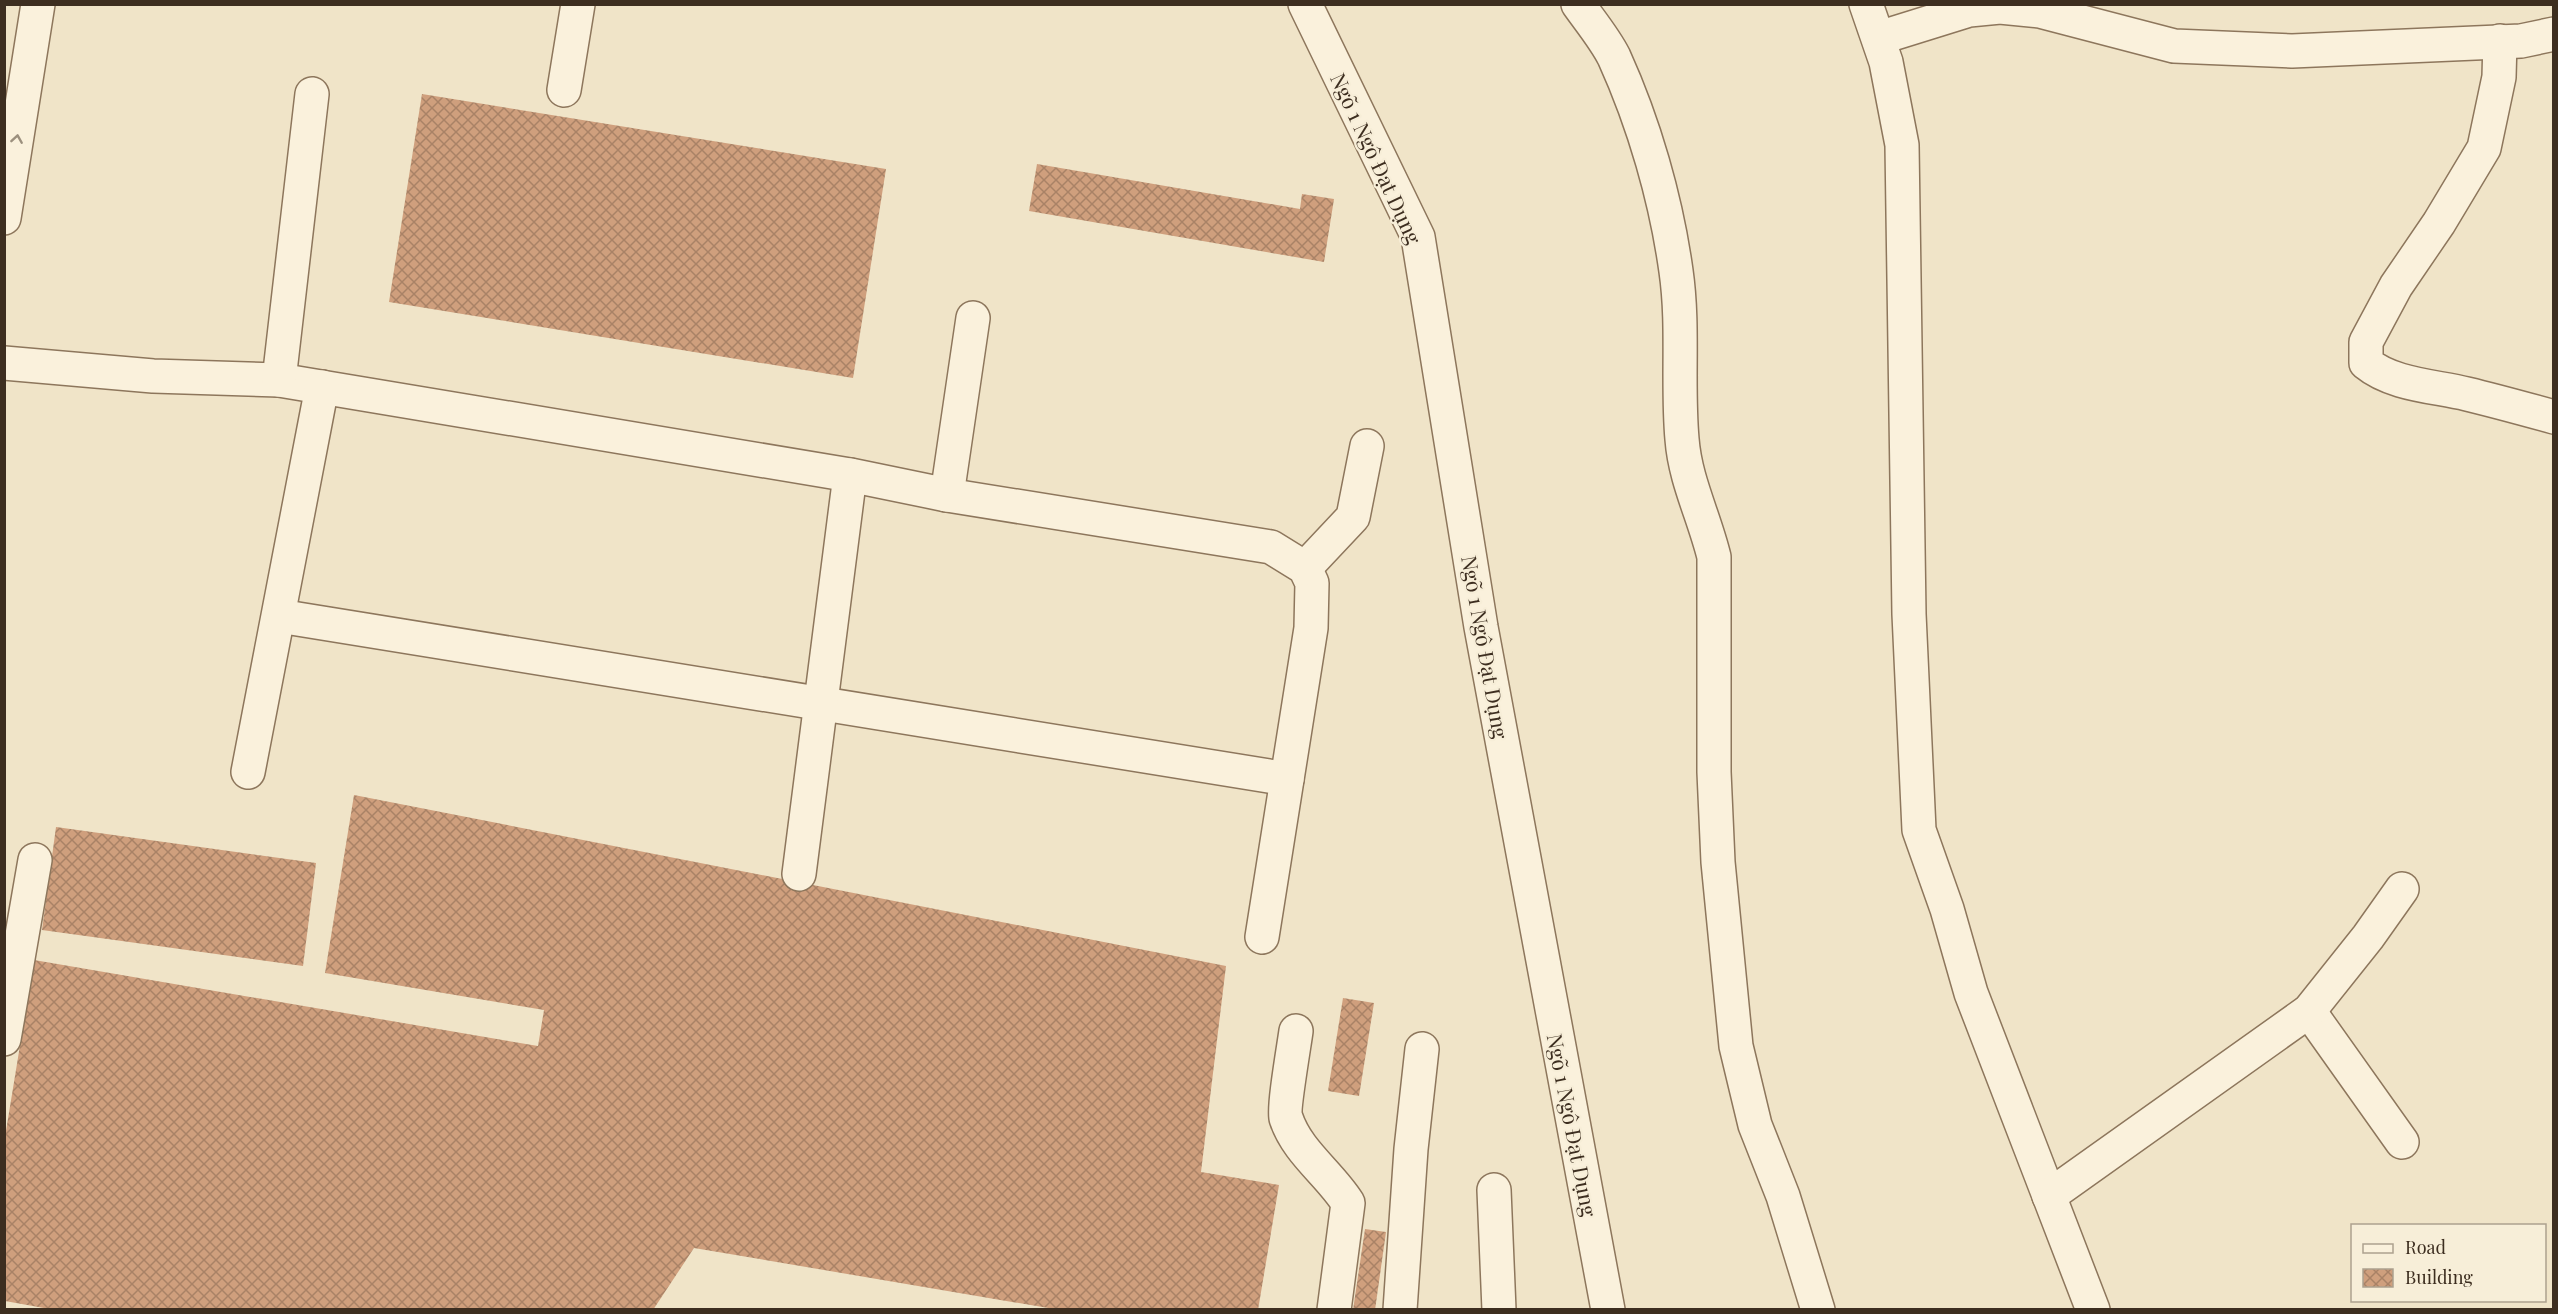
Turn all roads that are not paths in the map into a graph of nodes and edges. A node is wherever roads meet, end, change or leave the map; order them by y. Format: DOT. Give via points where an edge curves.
graph roads {
  1 [pos="38,4"];
  2 [pos="578,4"];
  3 [pos="1305,4"];
  4 [pos="1578,4"];
  5 [pos="1866,4"];
  6 [pos="2553,34"];
  7 [pos="1879,38"];
  8 [pos="2500,41"];
  9 [pos="564,90"];
  10 [pos="312,94"];
  11 [pos="4,218"];
  12 [pos="973,318"];
  13 [pos="4,363"];
  14 [pos="279,380"];
  15 [pos="322,387"];
  16 [pos="2553,417"];
  17 [pos="1367,446"];
  18 [pos="850,475"];
  19 [pos="947,495"];
  20 [pos="1305,568"];
  21 [pos="279,616"];
  22 [pos="820,703"];
  23 [pos="248,772"];
  24 [pos="1287,779"];
  25 [pos="35,860"];
  26 [pos="799,874"];
  27 [pos="2402,889"];
  28 [pos="1262,938"];
  29 [pos="2309,1011"];
  30 [pos="1296,1031"];
  31 [pos="4,1039"];
  32 [pos="1422,1049"];
  33 [pos="2402,1142"];
  34 [pos="1494,1190"];
  35 [pos="2049,1196"];
  36 [pos="1334,1310"];
  37 [pos="1400,1310"];
  38 [pos="1499,1310"];
  39 [pos="1608,1310"];
  40 [pos="1818,1310"];
  41 [pos="2093,1310"];
  11 -- 1 [label="street, one-way"];
  2 -- 9 [label="street"];
  3 -- 39 [label="street, Ngõ 1 Ngô Đạt Dụng" via="1418,237 1481,627"];
  4 -- 40 [label="street" via="1613,56 1644,138 1659,182 1676,271 1682,439 1688,481 1707,525 1714,557 1718,862 1736,1046 1755,1125"];
  5 -- 7 [label="street"];
  6 -- 8 [label="street"];
  7 -- 8 [label="street" via="1969,10 2000,7 2040,11 2174,46 2292,51"];
  7 -- 35 [label="street" via="1902,145 1909,614 1919,830 1971,993"];
  8 -- 16 [label="street" via="2499,77 2484,148 2396,286 2366,342 2366,363 2392,378"];
  10 -- 14 [label="street"];
  12 -- 19 [label="street"];
  13 -- 14 [label="street" via="153,376"];
  14 -- 15 [label="street"];
  15 -- 18 [label="street"];
  15 -- 21 [label="street"];
  17 -- 20 [label="street" via="1353,517"];
  18 -- 19 [label="street"];
  18 -- 22 [label="street"];
  19 -- 20 [label="street" via="1271,547"];
  20 -- 24 [label="street" via="1312,583 1311,628"];
  21 -- 22 [label="street"];
  21 -- 23 [label="street"];
  22 -- 24 [label="street"];
  22 -- 26 [label="street"];
  24 -- 28 [label="street"];
  25 -- 31 [label="street"];
  27 -- 29 [label="street"];
  29 -- 33 [label="street"];
  29 -- 35 [label="street"];
  30 -- 36 [label="street" via="1285,1116 1299,1142 1348,1203"];
  32 -- 37 [label="street"];
  34 -- 38 [label="street"];
  35 -- 41 [label="street"];
}
